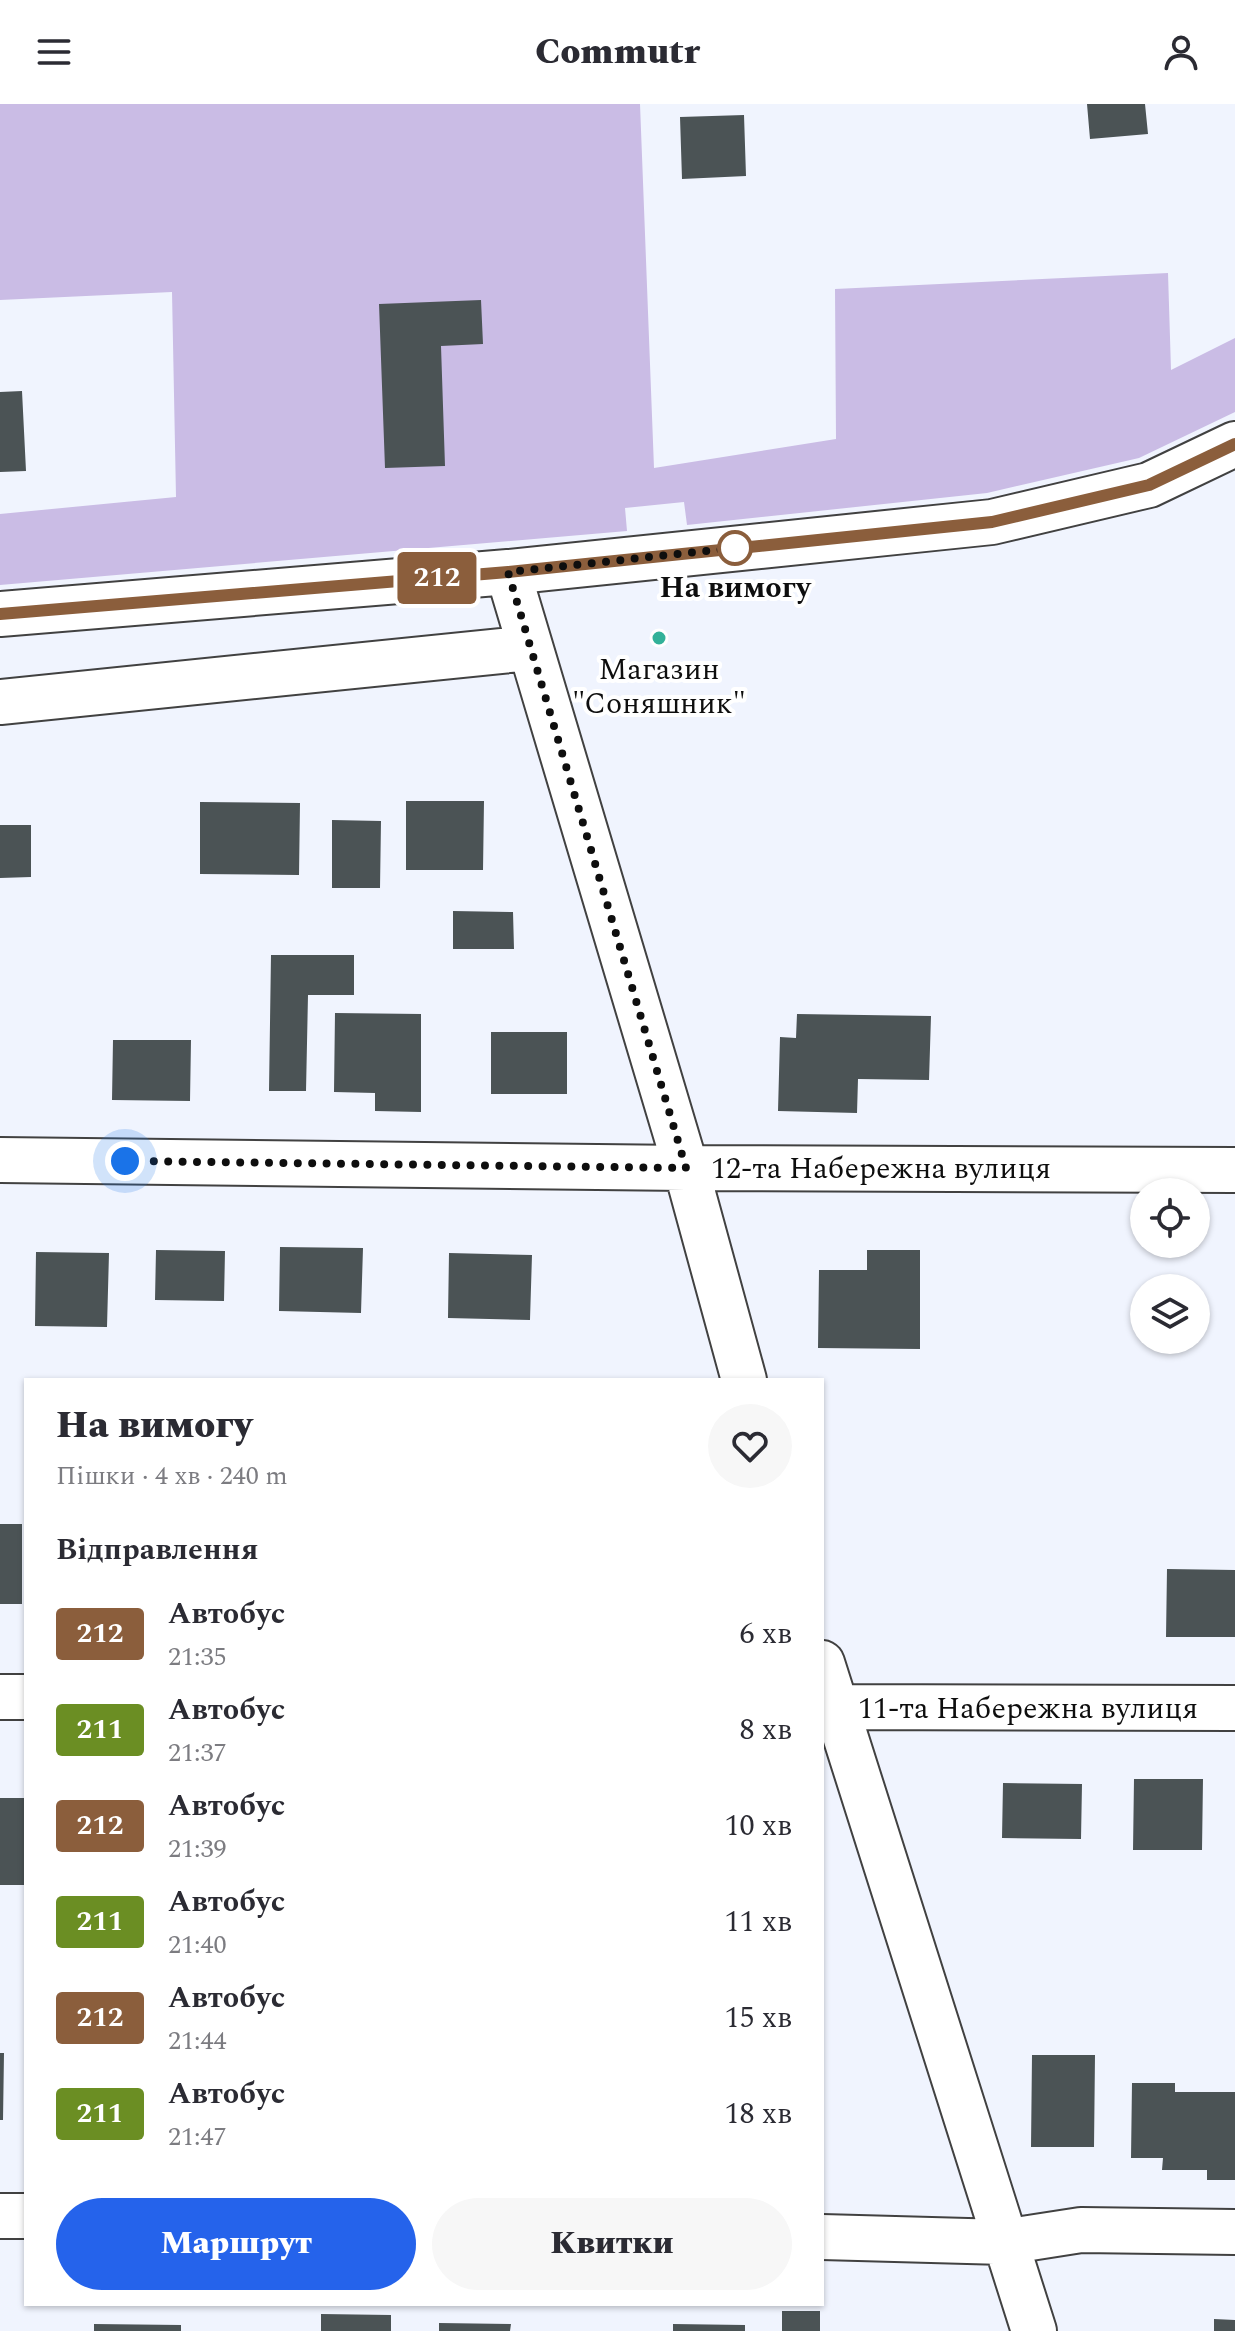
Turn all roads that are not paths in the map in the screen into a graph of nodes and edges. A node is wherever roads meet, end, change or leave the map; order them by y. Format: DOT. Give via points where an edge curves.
graph roads {
  1 [pos="1235,444"];
  2 [pos="508,572"];
  3 [pos="0,614"];
  4 [pos="530,648"];
  5 [pos="0,702"];
  6 [pos="0,1160"];
  7 [pos="686,1168"];
  8 [pos="1235,1170"];
  9 [pos="743,1378"];
  10 [pos="824,1678"];
  11 [pos="0,1697"];
  12 [pos="24,1697"];
  13 [pos="828,1708"];
  14 [pos="1235,1708"];
  15 [pos="0,2216"];
  16 [pos="24,2216"];
  17 [pos="1235,2232"];
  18 [pos="824,2237"];
  19 [pos="1004,2242"];
  20 [pos="1034,2331"];
  1 -- 2 [label="street" via="1149,485 992,522"];
  2 -- 3 [label="street"];
  2 -- 4 [label="street"];
  4 -- 5 [label="street"];
  4 -- 7 [label="street"];
  6 -- 7 [label="street, 12-та Набережна вулиця"];
  7 -- 8 [label="street, 12-та Набережна вулиця"];
  7 -- 9 [label="street"];
  10 -- 13 [label="street"];
  11 -- 12 [label="street"];
  13 -- 14 [label="street, 11-та Набережна вулиця"];
  13 -- 19 [label="street"];
  15 -- 16 [label="street"];
  17 -- 19 [label="street" via="1081,2230"];
  18 -- 19 [label="street"];
  19 -- 20 [label="street"];
}
